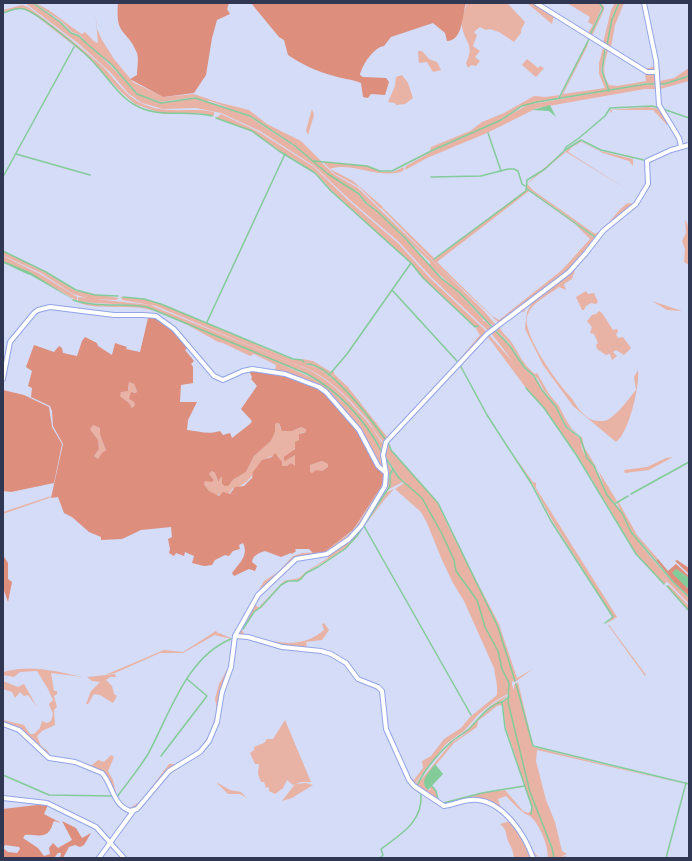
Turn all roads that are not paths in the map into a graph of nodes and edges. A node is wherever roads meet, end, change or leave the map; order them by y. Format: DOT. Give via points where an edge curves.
graph roads {
  1 [pos="536,3"];
  2 [pos="644,3"];
  3 [pos="658,72"];
  4 [pos="689,145"];
  5 [pos="681,146"];
  6 [pos="3,379"];
  7 [pos="386,473"];
  8 [pos="235,636"];
  9 [pos="3,724"];
  10 [pos="3,798"];
  11 [pos="134,810"];
  12 [pos="110,842"];
  13 [pos="99,858"];
  14 [pos="124,858"];
  15 [pos="533,858"];
  1 -- 3 [label="street" via="647,72"];
  2 -- 3 [label="street"];
  3 -- 5 [label="street" via="660,109 679,138"];
  4 -- 5 [label="street"];
  5 -- 7 [label="street" via="647,161 648,184 636,204 603,231 569,272 490,331 386,442 383,455"];
  6 -- 7 [label="street" via="10,342 38,310 56,307 114,315 151,315 174,329 214,376 223,380 248,370 272,371 296,377 323,389 359,430 378,466"];
  7 -- 8 [label="street" via="383,492 356,533 327,554 302,558 292,563 258,595"];
  8 -- 11 [label="street" via="231,667 222,692 217,722 209,741 200,752 168,771 142,804"];
  8 -- 15 [label="street" via="282,647 321,651 340,658 358,679 382,691 386,729 414,786 444,806 478,800 496,808 517,828"];
  9 -- 11 [label="street" via="19,730 49,758 75,762 102,773 115,798 127,810"];
  10 -- 12 [label="street" via="47,803 96,827"];
  11 -- 12 [label="street"];
  12 -- 13 [label="street"];
  12 -- 14 [label="street"];
}
